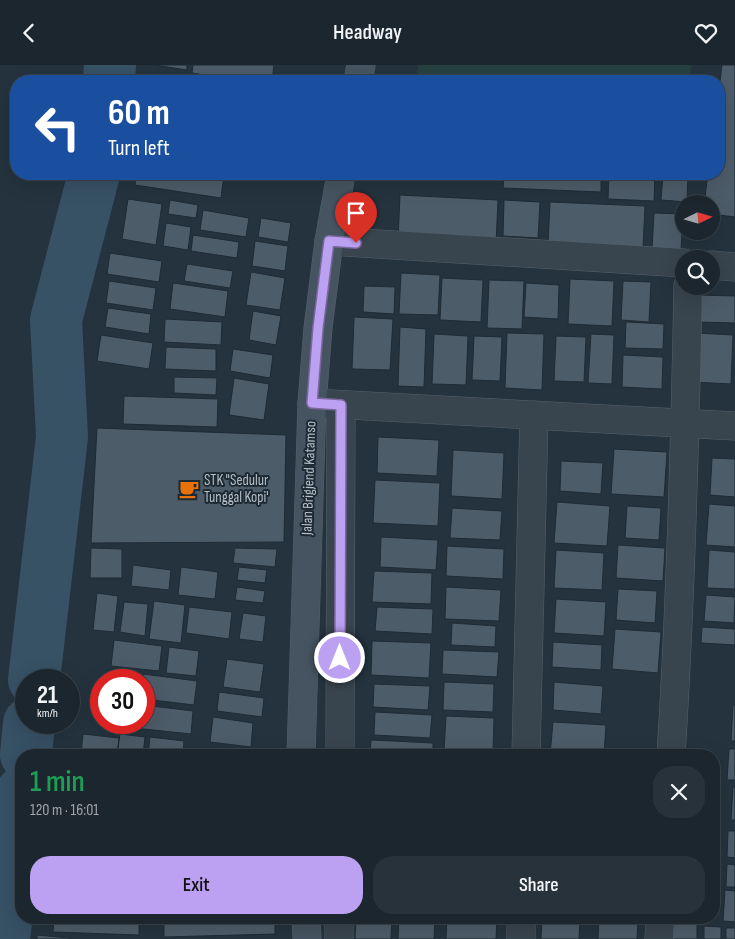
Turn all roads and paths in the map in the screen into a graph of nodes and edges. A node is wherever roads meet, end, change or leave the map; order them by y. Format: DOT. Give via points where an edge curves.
graph roads {
  1 [pos="340,180"];
  2 [pos="329,241"];
  3 [pos="675,262"];
  4 [pos="720,266"];
  5 [pos="735,267"];
  6 [pos="688,295"];
  7 [pos="312,403"];
  8 [pos="341,405"];
  9 [pos="534,415"];
  10 [pos="686,423"];
  11 [pos="735,426"];
  12 [pos="301,749"];
  13 [pos="340,749"];
  14 [pos="526,749"];
  15 [pos="671,749"];
  16 [pos="306,924"];
  17 [pos="339,924"];
  18 [pos="521,924"];
  19 [pos="660,924"];
  20 [pos="307,939"];
  21 [pos="339,939"];
  22 [pos="521,939"];
  23 [pos="659,939"];
  1 -- 2 [label="street, Jalan Brigjend Katamso"];
  2 -- 3 [label="street"];
  2 -- 7 [label="street, Jalan Brigjend Katamso"];
  4 -- 5 [label="street"];
  6 -- 10 [label="street"];
  7 -- 8 [label="street"];
  7 -- 12 [label="street, Jalan Brigjend Katamso"];
  8 -- 9 [label="street"];
  8 -- 13 [label="street"];
  9 -- 10 [label="street"];
  9 -- 14 [label="street"];
  10 -- 11 [label="street"];
  10 -- 15 [label="street"];
  16 -- 20 [label="street"];
  17 -- 21 [label="street"];
  18 -- 22 [label="street"];
  19 -- 23 [label="street"];
}
